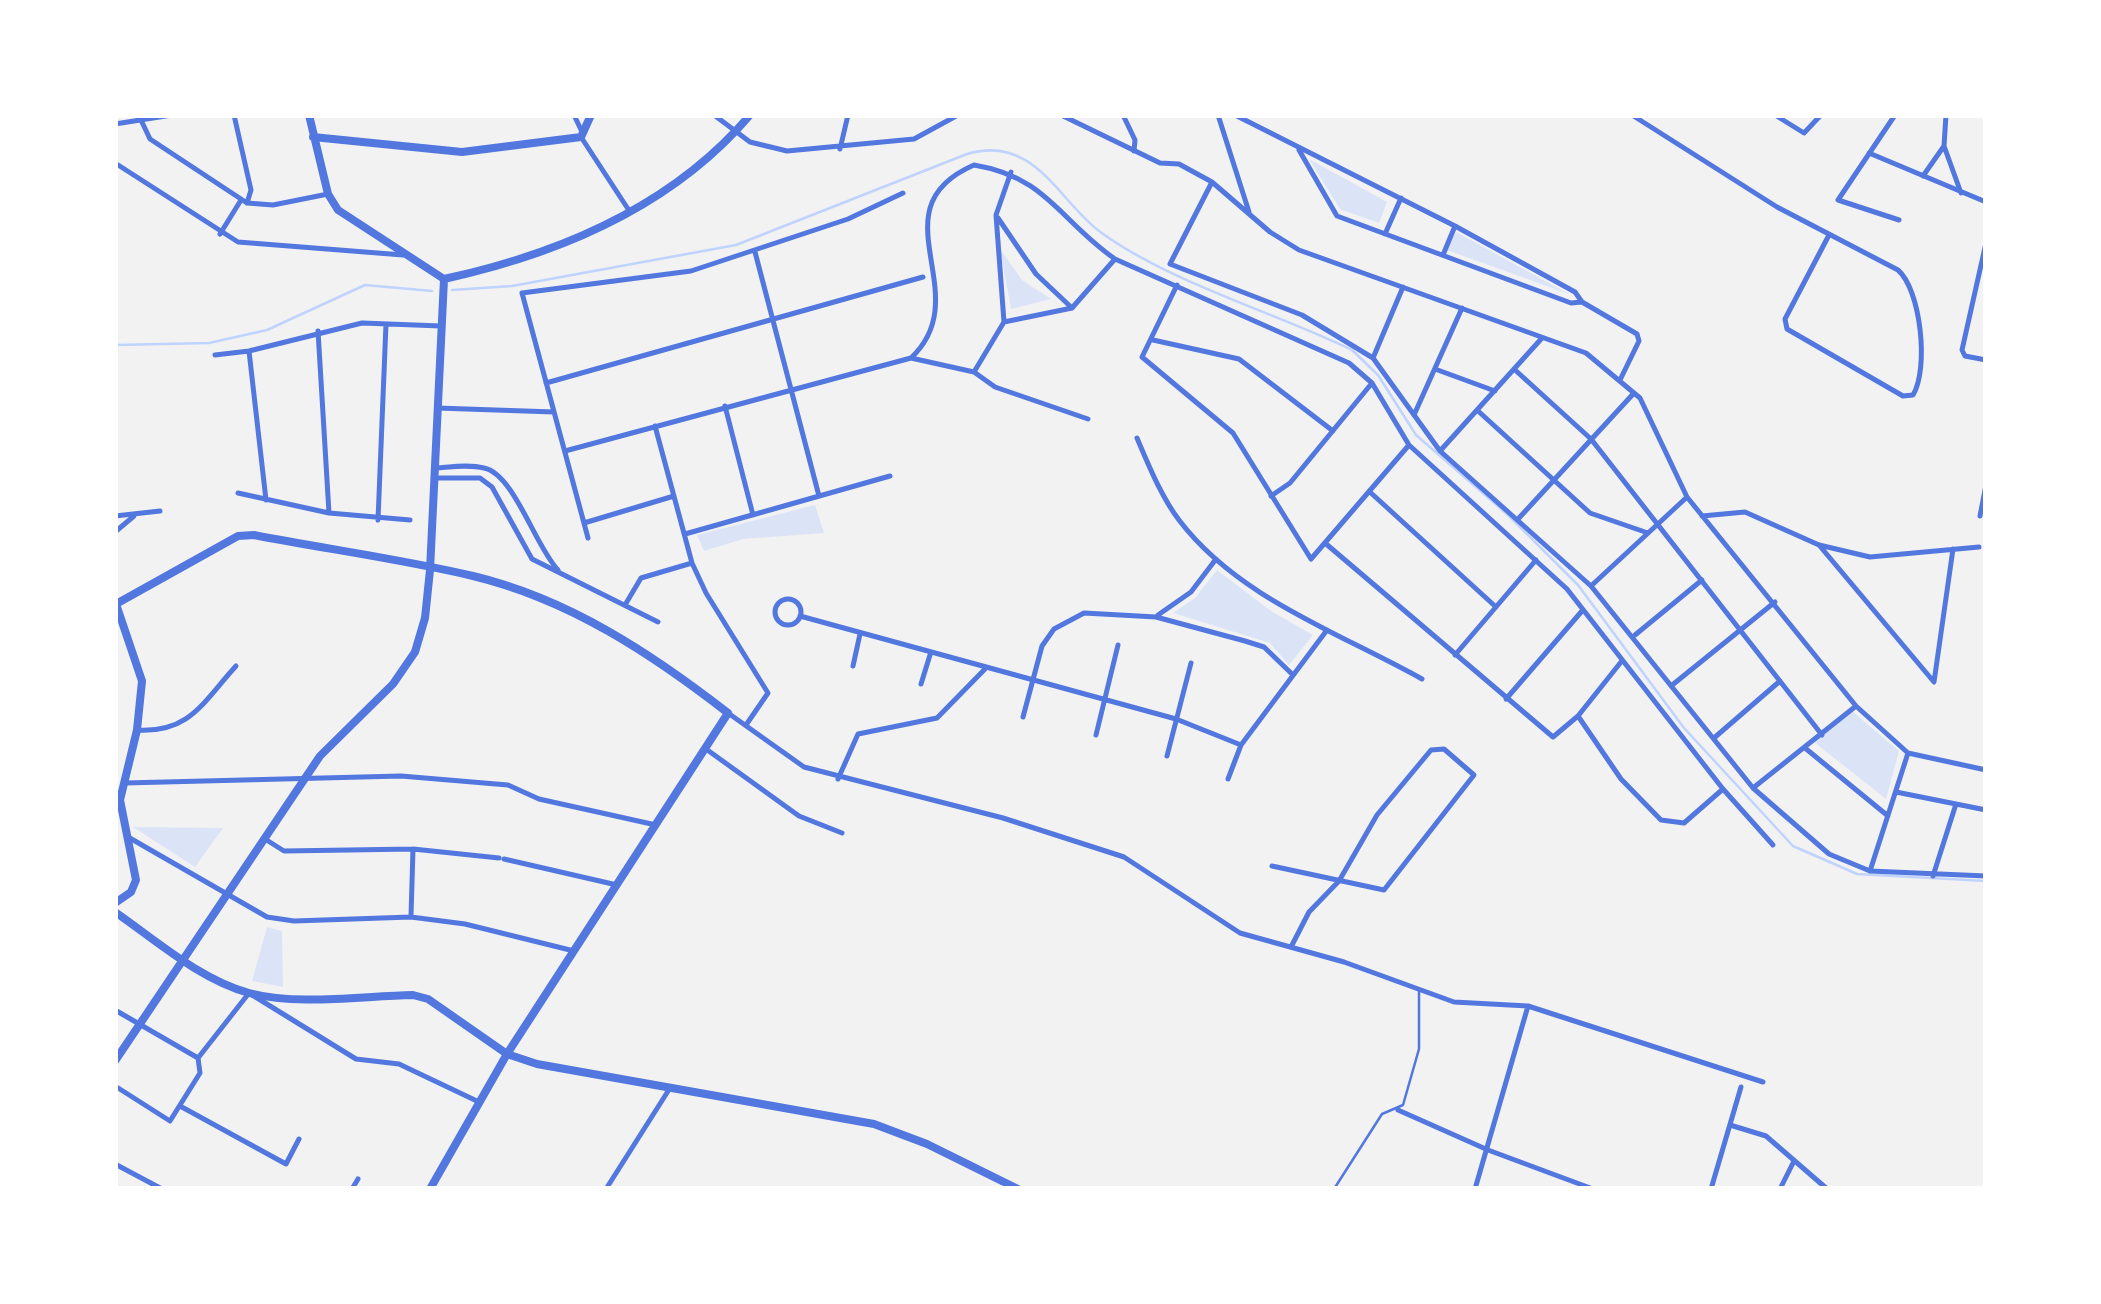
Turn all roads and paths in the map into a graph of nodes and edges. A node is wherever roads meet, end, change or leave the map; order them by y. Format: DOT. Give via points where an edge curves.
graph roads {
  1 [pos="172,115"];
  2 [pos="234,115"];
  3 [pos="309,115"];
  4 [pos="574,115"];
  5 [pos="591,115"];
  6 [pos="714,115"];
  7 [pos="750,115"];
  8 [pos="848,115"];
  9 [pos="958,115"];
  10 [pos="1061,115"];
  11 [pos="1123,115"];
  12 [pos="1218,115"];
  13 [pos="1234,115"];
  14 [pos="1632,115"];
  15 [pos="1775,115"];
  16 [pos="1821,115"];
  17 [pos="1895,115"];
  18 [pos="1946,115"];
  19 [pos="141,120"];
  20 [pos="115,124"];
  21 [pos="736,131"];
  22 [pos="582,136"];
  23 [pos="313,137"];
  24 [pos="1297,146"];
  25 [pos="1944,146"];
  26 [pos="840,149"];
  27 [pos="1134,151"];
  28 [pos="1869,154"];
  29 [pos="115,163"];
  30 [pos="1010,172"];
  31 [pos="1922,177"];
  32 [pos="1212,182"];
  33 [pos="903,193"];
  34 [pos="1961,193"];
  35 [pos="328,194"];
  36 [pos="1401,198"];
  37 [pos="244,202"];
  38 [pos="1986,202"];
  39 [pos="630,212"];
  40 [pos="996,215"];
  41 [pos="1250,215"];
  42 [pos="1899,220"];
  43 [pos="1455,226"];
  44 [pos="220,234"];
  45 [pos="1385,234"];
  46 [pos="1829,236"];
  47 [pos="1986,243"];
  48 [pos="754,252"];
  49 [pos="403,255"];
  50 [pos="1443,255"];
  51 [pos="1115,259"];
  52 [pos="922,277"];
  53 [pos="444,280"];
  54 [pos="1177,285"];
  55 [pos="1403,287"];
  56 [pos="1582,302"];
  57 [pos="1072,308"];
  58 [pos="1462,308"];
  59 [pos="772,320"];
  60 [pos="1004,322"];
  61 [pos="386,324"];
  62 [pos="441,326"];
  63 [pos="318,331"];
  64 [pos="1542,338"];
  65 [pos="1153,340"];
  66 [pos="249,352"];
  67 [pos="215,355"];
  68 [pos="911,358"];
  69 [pos="1373,358"];
  70 [pos="1986,360"];
  71 [pos="1435,369"];
  72 [pos="1514,369"];
  73 [pos="974,372"];
  74 [pos="1620,380"];
  75 [pos="546,383"];
  76 [pos="1372,384"];
  77 [pos="791,388"];
  78 [pos="1495,391"];
  79 [pos="1634,393"];
  80 [pos="725,406"];
  81 [pos="436,408"];
  82 [pos="1477,410"];
  83 [pos="554,412"];
  84 [pos="1414,417"];
  85 [pos="1088,418"];
  86 [pos="654,426"];
  87 [pos="1333,431"];
  88 [pos="1137,438"];
  89 [pos="1591,439"];
  90 [pos="1409,445"];
  91 [pos="565,451"];
  92 [pos="1440,451"];
  93 [pos="436,473"];
  94 [pos="890,476"];
  95 [pos="1554,478"];
  96 [pos="1985,489"];
  97 [pos="238,493"];
  98 [pos="1370,493"];
  99 [pos="674,496"];
  100 [pos="819,496"];
  101 [pos="1270,496"];
  102 [pos="1687,497"];
  103 [pos="266,500"];
  104 [pos="160,511"];
  105 [pos="330,513"];
  106 [pos="136,514"];
  107 [pos="753,515"];
  108 [pos="115,516"];
  109 [pos="1702,516"];
  110 [pos="1980,516"];
  111 [pos="1519,518"];
  112 [pos="378,520"];
  113 [pos="410,520"];
  114 [pos="584,522"];
  115 [pos="1657,525"];
  116 [pos="115,532"];
  117 [pos="1648,533"];
  118 [pos="684,534"];
  119 [pos="588,538"];
  120 [pos="1324,542"];
  121 [pos="1820,545"];
  122 [pos="1979,547"];
  123 [pos="1954,550"];
  124 [pos="1216,558"];
  125 [pos="1536,560"];
  126 [pos="692,562"];
  127 [pos="430,570"];
  128 [pos="560,572"];
  129 [pos="1702,580"];
  130 [pos="1591,586"];
  131 [pos="1775,602"];
  132 [pos="115,604"];
  133 [pos="625,605"];
  134 [pos="1496,607"];
  135 [pos="1582,611"];
  136 [pos="800,616"];
  137 [pos="1156,617"];
  138 [pos="658,622"];
  139 [pos="1327,630"];
  140 [pos="1741,630"];
  141 [pos="860,634"];
  142 [pos="1634,636"];
  143 [pos="1118,645"];
  144 [pos="930,655"];
  145 [pos="1456,655"];
  146 [pos="1191,662"];
  147 [pos="1621,662"];
  148 [pos="236,666"];
  149 [pos="853,666"];
  150 [pos="985,669"];
  151 [pos="1293,675"];
  152 [pos="1422,679"];
  153 [pos="1031,680"];
  154 [pos="1780,682"];
  155 [pos="921,684"];
  156 [pos="1672,686"];
  157 [pos="1506,698"];
  158 [pos="1105,700"];
  159 [pos="1856,706"];
  160 [pos="728,713"];
  161 [pos="1578,716"];
  162 [pos="1023,717"];
  163 [pos="1176,719"];
  164 [pos="746,726"];
  165 [pos="137,730"];
  166 [pos="1096,735"];
  167 [pos="1822,735"];
  168 [pos="1714,738"];
  169 [pos="1241,745"];
  170 [pos="1806,748"];
  171 [pos="706,749"];
  172 [pos="1908,753"];
  173 [pos="1167,756"];
  174 [pos="1986,770"];
  175 [pos="305,778"];
  176 [pos="1228,778"];
  177 [pos="838,779"];
  178 [pos="123,782"];
  179 [pos="1753,788"];
  180 [pos="1722,789"];
  181 [pos="1896,792"];
  182 [pos="1956,804"];
  183 [pos="1986,810"];
  184 [pos="1888,816"];
  185 [pos="656,825"];
  186 [pos="842,832"];
  187 [pos="124,835"];
  188 [pos="264,839"];
  189 [pos="1773,845"];
  190 [pos="413,849"];
  191 [pos="1272,866"];
  192 [pos="1870,871"];
  193 [pos="1933,876"];
  194 [pos="1986,876"];
  195 [pos="1339,880"];
  196 [pos="617,886"];
  197 [pos="227,896"];
  198 [pos="115,903"];
  199 [pos="115,912"];
  200 [pos="410,916"];
  201 [pos="1291,947"];
  202 [pos="574,951"];
  203 [pos="184,960"];
  204 [pos="1419,989"];
  205 [pos="250,993"];
  206 [pos="280,997"];
  207 [pos="1528,1006"];
  208 [pos="273,1007"];
  209 [pos="115,1010"];
  210 [pos="140,1025"];
  211 [pos="507,1054"];
  212 [pos="198,1058"];
  213 [pos="115,1062"];
  214 [pos="1763,1082"];
  215 [pos="115,1086"];
  216 [pos="670,1088"];
  217 [pos="1741,1088"];
  218 [pos="480,1102"];
  219 [pos="180,1106"];
  220 [pos="1398,1110"];
  221 [pos="1730,1125"];
  222 [pos="299,1139"];
  223 [pos="1488,1150"];
  224 [pos="1794,1161"];
  225 [pos="115,1164"];
  226 [pos="358,1180"];
  227 [pos="1826,1188"];
  228 [pos="162,1189"];
  229 [pos="352,1189"];
  230 [pos="430,1189"];
  231 [pos="606,1189"];
  232 [pos="1018,1189"];
  233 [pos="1334,1189"];
  234 [pos="1475,1189"];
  235 [pos="1593,1189"];
  236 [pos="1711,1189"];
  237 [pos="1780,1189"];
  1 -- 19 [label="street"];
  2 -- 37 [label="street" via="251,190"];
  3 -- 23 [label="street"];
  4 -- 22 [label="street"];
  5 -- 22 [label="street"];
  6 -- 21 [label="street"];
  7 -- 21 [label="street"];
  8 -- 26 [label="street"];
  9 -- 26 [label="street" via="914,138"];
  10 -- 27 [label="street"];
  11 -- 27 [label="street" via="1136,140"];
  12 -- 41 [label="street"];
  13 -- 24 [label="street"];
  14 -- 46 [label="street"];
  15 -- 16 [label="street" via="1807,133"];
  17 -- 28 [label="street"];
  18 -- 25 [label="street"];
  19 -- 20 [label="street"];
  19 -- 37 [label="street" via="150,139"];
  21 -- 26 [label="street" via="772,149"];
  21 -- 39 [label="street" via="666,194"];
  22 -- 23 [label="street" via="462,152"];
  22 -- 39 [label="street"];
  23 -- 35 [label="street"];
  24 -- 36 [label="street"];
  24 -- 45 [label="street" via="1337,216"];
  25 -- 31 [label="street"];
  25 -- 34 [label="street"];
  27 -- 32 [label="street"];
  28 -- 31 [label="street"];
  28 -- 42 [label="street" via="1838,200"];
  29 -- 44 [label="street"];
  30 -- 40 [label="street"];
  30 -- 51 [label="street" via="1041,190"];
  30 -- 68 [label="street" via="974,165 933,193 928,208 934,319"];
  31 -- 34 [label="street"];
  32 -- 41 [label="street"];
  32 -- 69 [label="street" via="1170,264 1302,315"];
  33 -- 48 [label="street"];
  34 -- 38 [label="street"];
  35 -- 37 [label="street" via="274,205"];
  35 -- 49 [label="street" via="353,224"];
  36 -- 43 [label="street"];
  36 -- 45 [label="street"];
  37 -- 44 [label="street"];
  39 -- 53 [label="street" via="487,270"];
  40 -- 57 [label="street" via="1036,274"];
  40 -- 60 [label="street"];
  41 -- 55 [label="street" via="1299,250"];
  43 -- 50 [label="street"];
  43 -- 56 [label="street"];
  44 -- 49 [label="street" via="238,242"];
  45 -- 50 [label="street"];
  46 -- 46 [label="street" via="1786,328 1913,396 1918,300 1910,281"];
  47 -- 70 [label="street" via="1962,350"];
  48 -- 59 [label="street"];
  48 -- 75 [label="street" via="690,271 522,294"];
  49 -- 53 [label="street"];
  50 -- 56 [label="street"];
  51 -- 54 [label="street"];
  51 -- 57 [label="street"];
  52 -- 59 [label="street"];
  53 -- 62 [label="street"];
  54 -- 65 [label="street"];
  54 -- 76 [label="street" via="1324,348"];
  55 -- 58 [label="street"];
  55 -- 69 [label="street"];
  56 -- 74 [label="street" via="1639,338"];
  57 -- 60 [label="street"];
  58 -- 64 [label="street"];
  58 -- 71 [label="street"];
  59 -- 75 [label="street"];
  59 -- 77 [label="street"];
  60 -- 73 [label="street"];
  61 -- 62 [label="street"];
  61 -- 63 [label="street"];
  61 -- 112 [label="street"];
  62 -- 81 [label="street"];
  63 -- 66 [label="street"];
  63 -- 105 [label="street"];
  64 -- 72 [label="street"];
  64 -- 74 [label="street" via="1586,353"];
  65 -- 87 [label="street" via="1239,359"];
  65 -- 101 [label="street" via="1142,357 1233,433"];
  66 -- 67 [label="street"];
  66 -- 103 [label="street"];
  68 -- 73 [label="street"];
  68 -- 77 [label="street"];
  69 -- 84 [label="street"];
  71 -- 78 [label="street"];
  71 -- 84 [label="street"];
  72 -- 78 [label="street"];
  72 -- 89 [label="street"];
  73 -- 85 [label="street" via="996,387"];
  74 -- 79 [label="street"];
  75 -- 83 [label="street"];
  76 -- 87 [label="street"];
  76 -- 90 [label="street"];
  77 -- 80 [label="street"];
  77 -- 100 [label="street"];
  78 -- 82 [label="street"];
  79 -- 89 [label="street"];
  79 -- 102 [label="street"];
  80 -- 86 [label="street"];
  80 -- 107 [label="street"];
  81 -- 83 [label="street"];
  81 -- 93 [label="street"];
  82 -- 92 [label="street"];
  82 -- 95 [label="street"];
  83 -- 91 [label="street"];
  84 -- 92 [label="street"];
  86 -- 91 [label="street"];
  86 -- 99 [label="street"];
  87 -- 101 [label="street" via="1290,483"];
  88 -- 124 [label="street" via="1176,516"];
  89 -- 95 [label="street"];
  89 -- 115 [label="street"];
  90 -- 98 [label="street"];
  90 -- 125 [label="street"];
  91 -- 114 [label="street"];
  92 -- 111 [label="street"];
  93 -- 127 [label="street"];
  93 -- 128 [label="street" via="480,478 492,487 532,559"];
  93 -- 128 [label="street" via="482,467 505,479 544,556"];
  94 -- 100 [label="street"];
  95 -- 111 [label="street"];
  95 -- 117 [label="street" via="1596,517"];
  96 -- 110 [label="street"];
  97 -- 103 [label="street"];
  98 -- 120 [label="street"];
  98 -- 134 [label="street"];
  99 -- 114 [label="street"];
  99 -- 118 [label="street"];
  100 -- 107 [label="street"];
  101 -- 120 [label="street" via="1311,559"];
  102 -- 109 [label="street"];
  102 -- 115 [label="street"];
  103 -- 105 [label="street"];
  104 -- 106 [label="street"];
  105 -- 112 [label="street"];
  106 -- 108 [label="street"];
  106 -- 116 [label="street"];
  107 -- 118 [label="street"];
  109 -- 121 [label="street" via="1745,512"];
  109 -- 131 [label="street"];
  111 -- 130 [label="street"];
  112 -- 113 [label="street"];
  114 -- 119 [label="street"];
  115 -- 117 [label="street"];
  115 -- 129 [label="street"];
  117 -- 130 [label="street"];
  118 -- 126 [label="street"];
  120 -- 145 [label="street"];
  121 -- 123 [label="street" via="1877,558"];
  121 -- 123 [label="street" via="1934,682"];
  122 -- 123 [label="street"];
  124 -- 137 [label="street" via="1191,592"];
  124 -- 139 [label="street"];
  125 -- 134 [label="street"];
  125 -- 135 [label="street"];
  126 -- 133 [label="street" via="641,578"];
  126 -- 164 [label="street" via="768,693"];
  127 -- 132 [label="street" via="238,536"];
  127 -- 160 [label="street" via="474,576 574,613 657,658"];
  127 -- 175 [label="street" via="416,652"];
  128 -- 133 [label="street"];
  129 -- 140 [label="street"];
  129 -- 142 [label="street"];
  130 -- 142 [label="street"];
  131 -- 140 [label="street"];
  131 -- 159 [label="street"];
  132 -- 165 [label="street" via="142,681"];
  133 -- 138 [label="street"];
  134 -- 145 [label="street"];
  135 -- 147 [label="street"];
  135 -- 157 [label="street"];
  136 -- 136 [label="street" via="795,601 776,605 782,624"];
  136 -- 141 [label="street"];
  137 -- 151 [label="street" via="1264,648"];
  137 -- 153 [label="street" via="1108,612 1067,620 1042,646"];
  139 -- 151 [label="street"];
  139 -- 152 [label="street"];
  140 -- 154 [label="street"];
  140 -- 156 [label="street"];
  141 -- 144 [label="street"];
  141 -- 149 [label="street"];
  142 -- 156 [label="street"];
  143 -- 158 [label="street"];
  144 -- 150 [label="street"];
  144 -- 155 [label="street"];
  145 -- 157 [label="street"];
  146 -- 163 [label="street"];
  147 -- 161 [label="street"];
  147 -- 180 [label="street"];
  148 -- 165 [label="street" via="189,718 167,732"];
  150 -- 153 [label="street"];
  150 -- 177 [label="street" via="937,718 858,734"];
  151 -- 169 [label="street"];
  153 -- 158 [label="street"];
  153 -- 162 [label="street"];
  154 -- 167 [label="street"];
  154 -- 168 [label="street"];
  156 -- 168 [label="street"];
  157 -- 161 [label="street" via="1553,737"];
  158 -- 163 [label="street"];
  158 -- 166 [label="street"];
  159 -- 167 [label="street"];
  159 -- 172 [label="street"];
  160 -- 164 [label="street"];
  160 -- 171 [label="street"];
  161 -- 180 [label="street" via="1621,779 1660,820 1684,823"];
  163 -- 169 [label="street"];
  163 -- 173 [label="street"];
  164 -- 177 [label="street" via="804,767"];
  165 -- 178 [label="street"];
  167 -- 170 [label="street"];
  168 -- 179 [label="street"];
  169 -- 176 [label="street"];
  170 -- 179 [label="street"];
  170 -- 184 [label="street"];
  171 -- 185 [label="street"];
  171 -- 186 [label="street" via="799,816"];
  172 -- 174 [label="street"];
  172 -- 181 [label="street"];
  175 -- 178 [label="street"];
  175 -- 185 [label="street" via="402,776 508,785 539,799"];
  175 -- 188 [label="street"];
  177 -- 201 [label="street" via="1003,818 1124,858 1240,933"];
  178 -- 187 [label="street"];
  179 -- 192 [label="street" via="1829,854"];
  180 -- 189 [label="street"];
  181 -- 182 [label="street"];
  181 -- 184 [label="street"];
  182 -- 183 [label="street"];
  182 -- 193 [label="street"];
  184 -- 192 [label="street"];
  185 -- 196 [label="street"];
  187 -- 197 [label="street"];
  187 -- 198 [label="street" via="136,880"];
  188 -- 190 [label="street" via="284,851"];
  188 -- 197 [label="street"];
  190 -- 196 [label="street" via="501,858"];
  190 -- 200 [label="street"];
  191 -- 195 [label="street"];
  192 -- 193 [label="street"];
  193 -- 194 [label="street"];
  195 -- 195 [label="street" via="1376,815 1432,750 1444,749 1474,775 1384,890"];
  195 -- 201 [label="street" via="1309,912"];
  196 -- 202 [label="street"];
  197 -- 200 [label="street" via="284,921"];
  197 -- 203 [label="street"];
  199 -- 203 [label="street"];
  200 -- 202 [label="street"];
  201 -- 204 [label="street"];
  202 -- 211 [label="street"];
  203 -- 205 [label="street"];
  203 -- 210 [label="street"];
  204 -- 207 [label="street" via="1454,1002"];
  204 -- 220 [label="lane" via="1419,1049"];
  205 -- 206 [label="street"];
  205 -- 208 [label="street"];
  205 -- 212 [label="street"];
  206 -- 208 [label="street"];
  206 -- 211 [label="street" via="413,996"];
  207 -- 214 [label="street"];
  207 -- 223 [label="street"];
  208 -- 218 [label="street" via="356,1059 399,1064"];
  209 -- 210 [label="street"];
  210 -- 212 [label="street"];
  210 -- 213 [label="street"];
  211 -- 216 [label="street"];
  211 -- 218 [label="street"];
  212 -- 219 [label="street" via="200,1074"];
  215 -- 219 [label="street" via="170,1121"];
  216 -- 231 [label="street"];
  216 -- 232 [label="street" via="874,1124"];
  217 -- 221 [label="street"];
  218 -- 230 [label="street"];
  219 -- 222 [label="street" via="286,1164"];
  220 -- 223 [label="street"];
  220 -- 233 [label="lane" via="1382,1114"];
  221 -- 224 [label="street" via="1766,1136"];
  221 -- 236 [label="street"];
  223 -- 234 [label="street"];
  223 -- 235 [label="street"];
  224 -- 227 [label="street"];
  224 -- 237 [label="street"];
  225 -- 228 [label="street"];
  226 -- 229 [label="street"];
}
